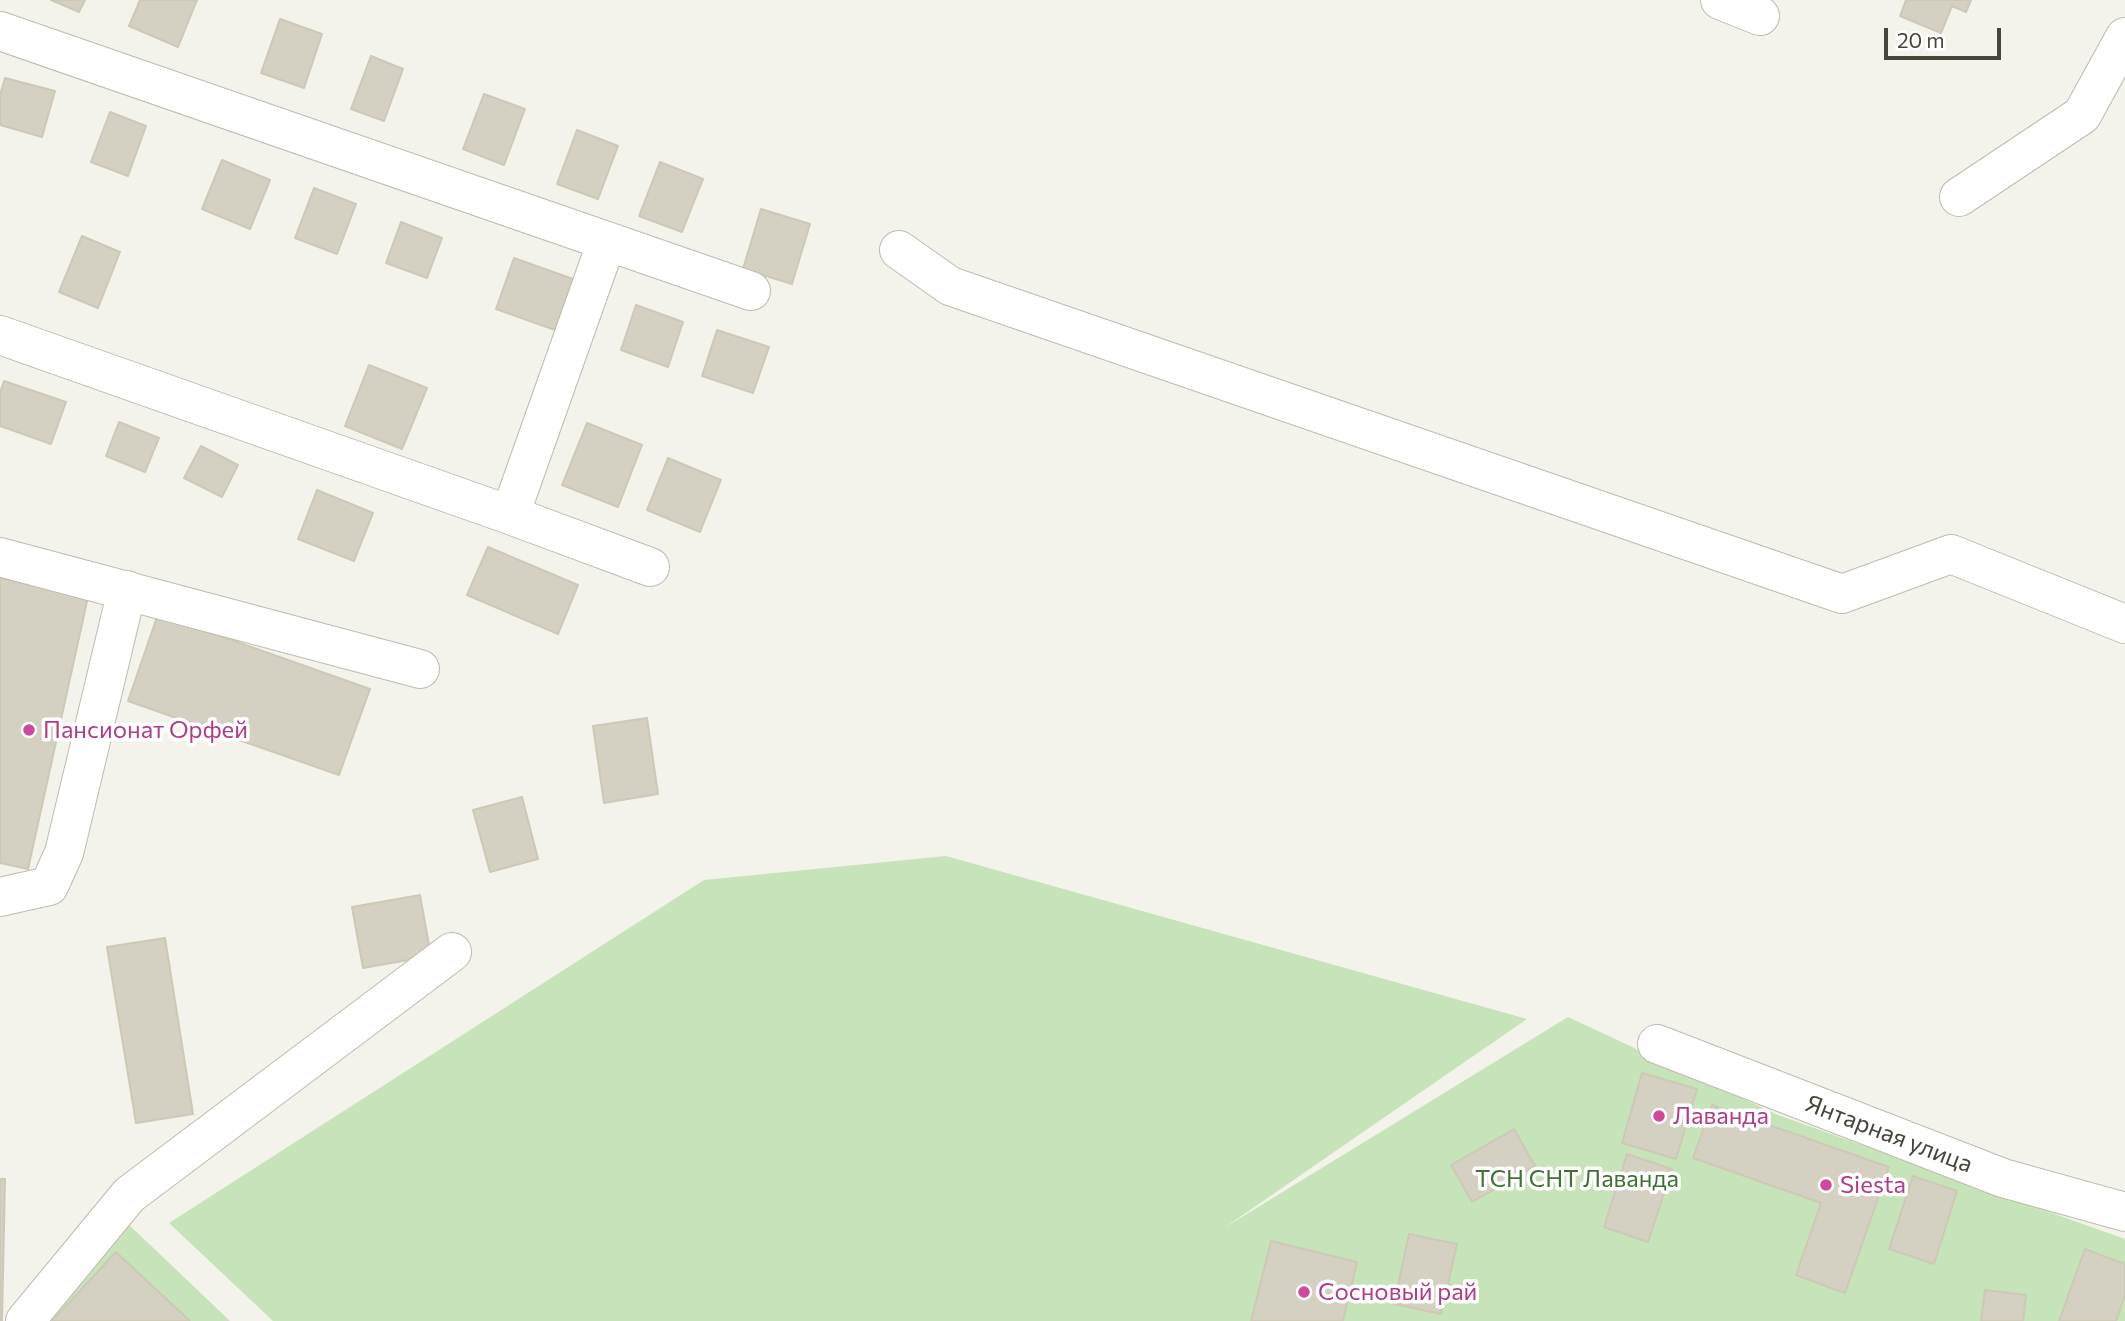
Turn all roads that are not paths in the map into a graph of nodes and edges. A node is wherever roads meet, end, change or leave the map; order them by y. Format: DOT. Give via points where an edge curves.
graph roads {
  1 [pos="1720,0"];
  2 [pos="1760,16"];
  3 [pos="0,32"];
  4 [pos="2125,37"];
  5 [pos="1959,197"];
  6 [pos="607,241"];
  7 [pos="899,250"];
  8 [pos="751,291"];
  9 [pos="0,335"];
  10 [pos="510,515"];
  11 [pos="0,557"];
  12 [pos="650,567"];
  13 [pos="127,590"];
  14 [pos="2125,624"];
  15 [pos="420,669"];
  16 [pos="0,897"];
  17 [pos="452,953"];
  18 [pos="1657,1044"];
  19 [pos="2125,1212"];
  20 [pos="25,1321"];
  1 -- 2 [label="street"];
  3 -- 6 [label="street"];
  4 -- 5 [label="street" via="2082,115"];
  6 -- 8 [label="street"];
  6 -- 10 [label="street"];
  7 -- 14 [label="street" via="950,286 1842,594 1951,554"];
  9 -- 10 [label="street"];
  10 -- 12 [label="street"];
  11 -- 13 [label="street"];
  13 -- 15 [label="street"];
  13 -- 16 [label="street" via="64,853 50,886"];
  17 -- 20 [label="street" via="129,1195"];
  18 -- 19 [label="street, Янтарная улица" via="2003,1178"];
}
